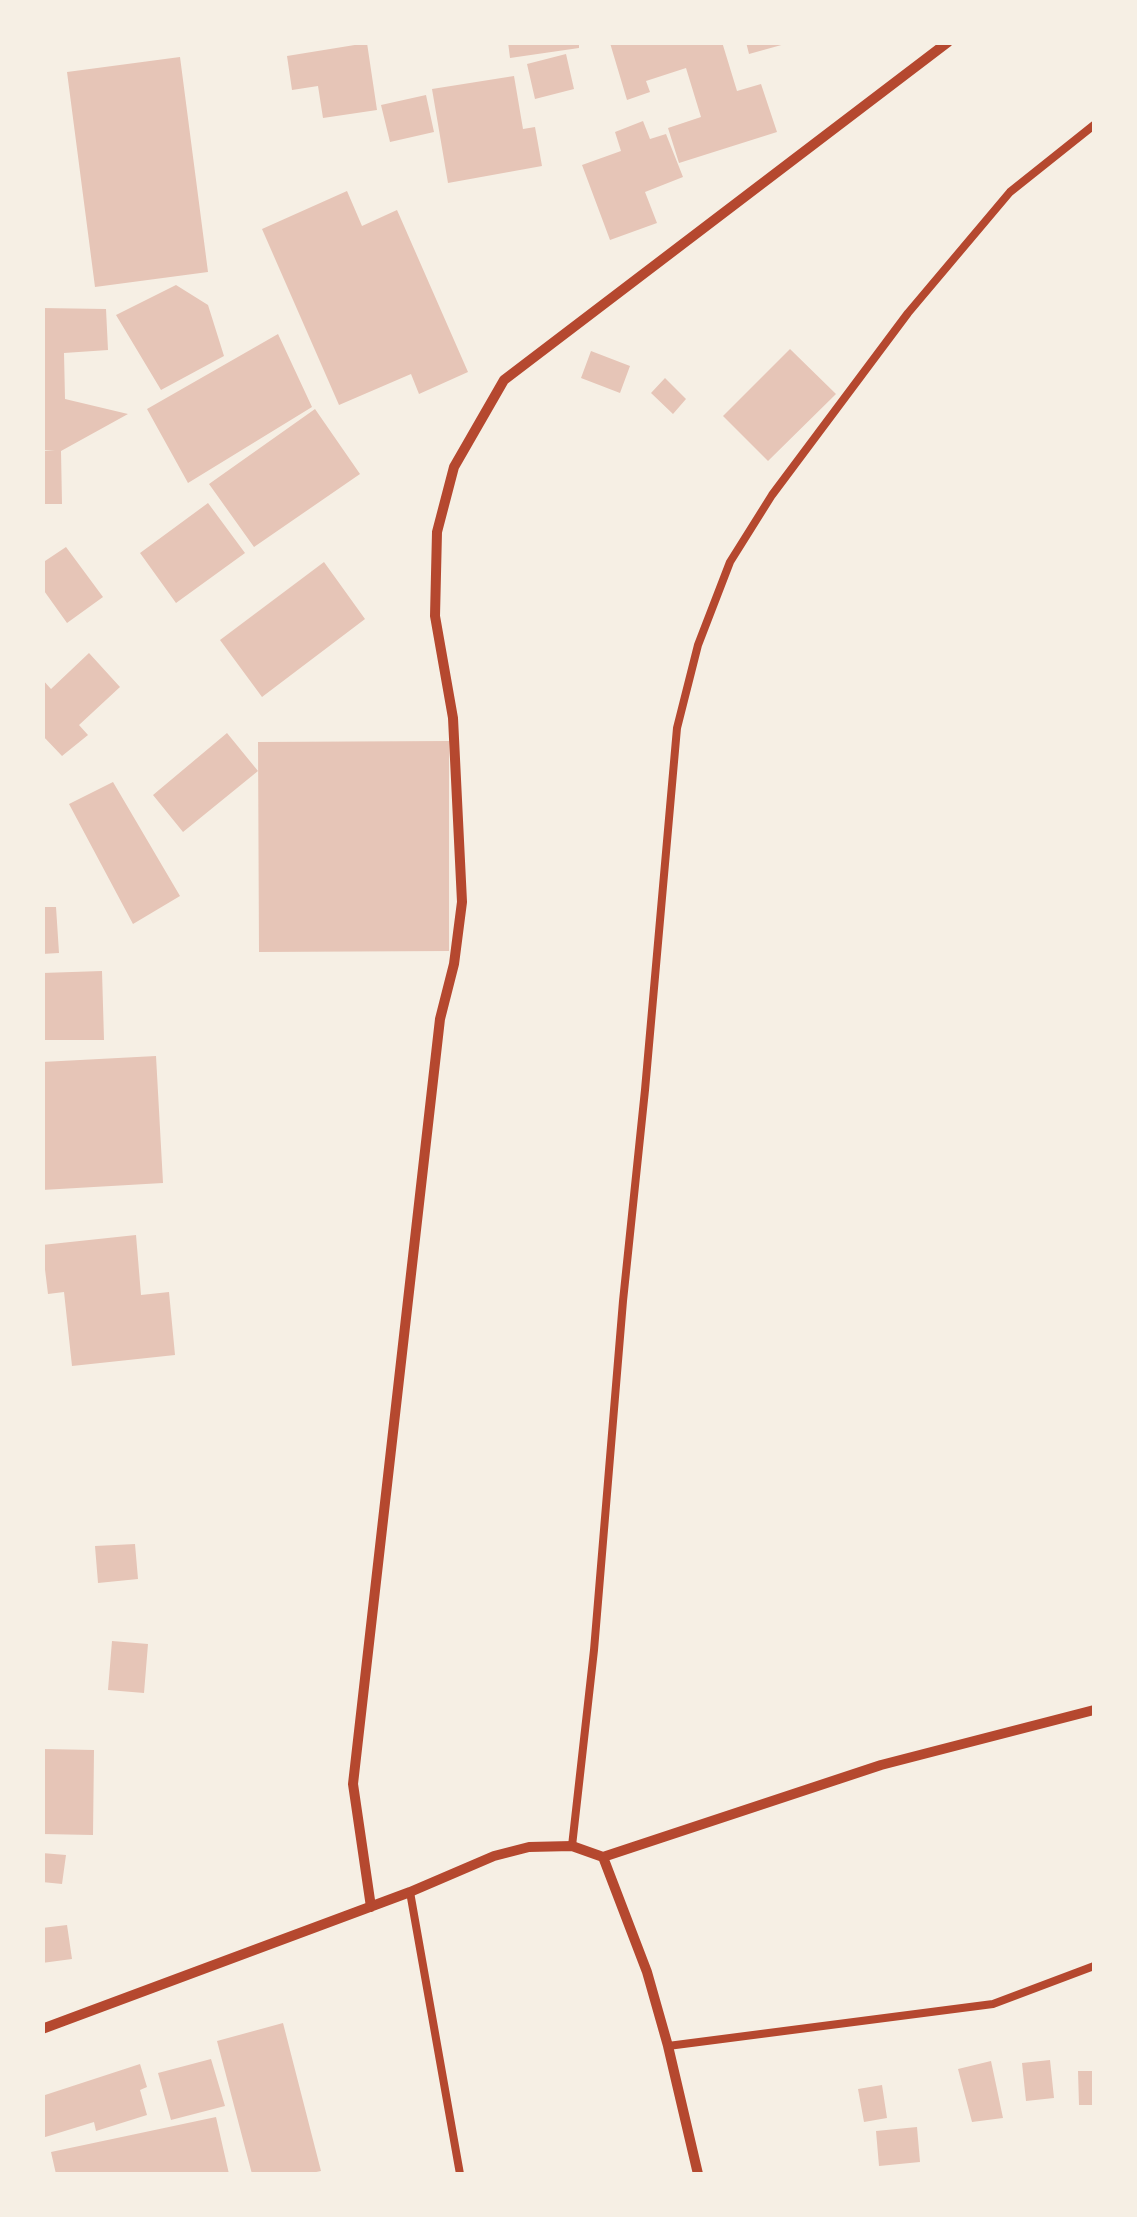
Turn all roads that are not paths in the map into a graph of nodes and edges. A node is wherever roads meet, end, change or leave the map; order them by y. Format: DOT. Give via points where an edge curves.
graph roads {
  1 [pos="948,42"];
  2 [pos="1094,126"];
  3 [pos="1094,1710"];
  4 [pos="572,1846"];
  5 [pos="603,1858"];
  6 [pos="410,1892"];
  7 [pos="370,1907"];
  8 [pos="1094,1966"];
  9 [pos="42,2029"];
  10 [pos="668,2046"];
  11 [pos="460,2174"];
  12 [pos="698,2174"];
  1 -- 7 [label="street" via="504,380 454,467 437,532 434,616 453,718 462,902 440,1019 353,1784"];
  2 -- 4 [label="lane" via="1010,192 908,313 772,495 730,562 698,645 677,728"];
  3 -- 5 [label="street" via="881,1764"];
  4 -- 5 [label="street"];
  4 -- 6 [label="street" via="494,1856"];
  5 -- 10 [label="street"];
  6 -- 7 [label="street"];
  6 -- 11 [label="lane"];
  7 -- 9 [label="street"];
  8 -- 10 [label="lane" via="993,2004"];
  10 -- 12 [label="street"];
}
